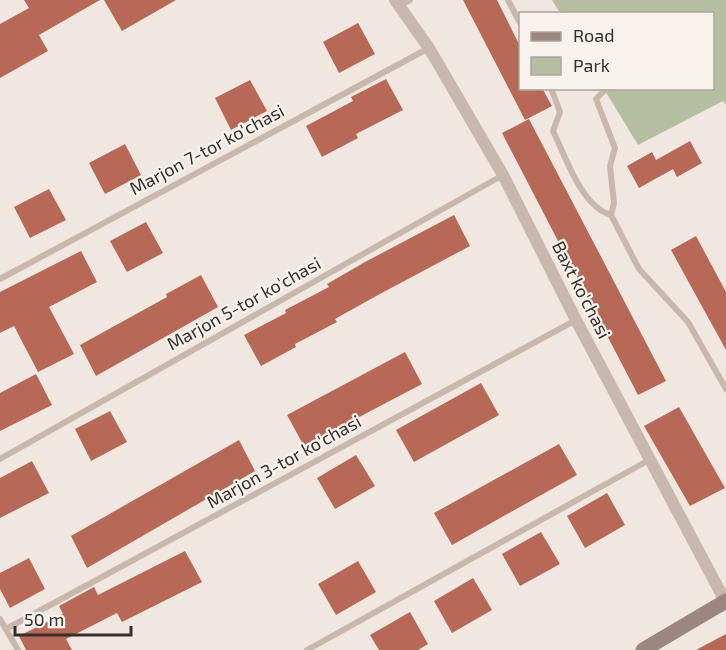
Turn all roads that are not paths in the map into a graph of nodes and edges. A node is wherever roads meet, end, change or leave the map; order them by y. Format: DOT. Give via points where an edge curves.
graph roads {
  1 [pos="508,0"];
  2 [pos="402,2"];
  3 [pos="519,21"];
  4 [pos="429,48"];
  5 [pos="552,90"];
  6 [pos="605,90"];
  7 [pos="503,175"];
  8 [pos="611,215"];
  9 [pos="0,279"];
  10 [pos="576,320"];
  11 [pos="726,389"];
  12 [pos="0,459"];
  13 [pos="649,460"];
  14 [pos="726,601"];
  15 [pos="0,619"];
  16 [pos="6,630"];
  17 [pos="18,650"];
  18 [pos="307,650"];
  19 [pos="643,650"];
  1 -- 3 [label="lane"];
  2 -- 4 [label="street, Baxt ko'chasi"];
  4 -- 7 [label="street, Baxt ko'chasi"];
  4 -- 9 [label="lane, Marjon 7-tor ko'chasi"];
  5 -- 8 [label="lane" via="560,112 553,131 589,201 600,212"];
  6 -- 8 [label="lane" via="596,99 615,148 610,166 614,203"];
  7 -- 10 [label="street, Baxt ko'chasi"];
  7 -- 12 [label="lane, Marjon 5-tor ko'chasi"];
  8 -- 11 [label="lane" via="639,269 688,321"];
  10 -- 13 [label="street, Baxt ko'chasi"];
  10 -- 16 [label="lane, Marjon 3-tor ko'chasi"];
  13 -- 14 [label="street, Baxt ko'chasi"];
  13 -- 18 [label="lane"];
  14 -- 19 [label="main road"];
  15 -- 16 [label="lane"];
  16 -- 17 [label="lane"];
}
